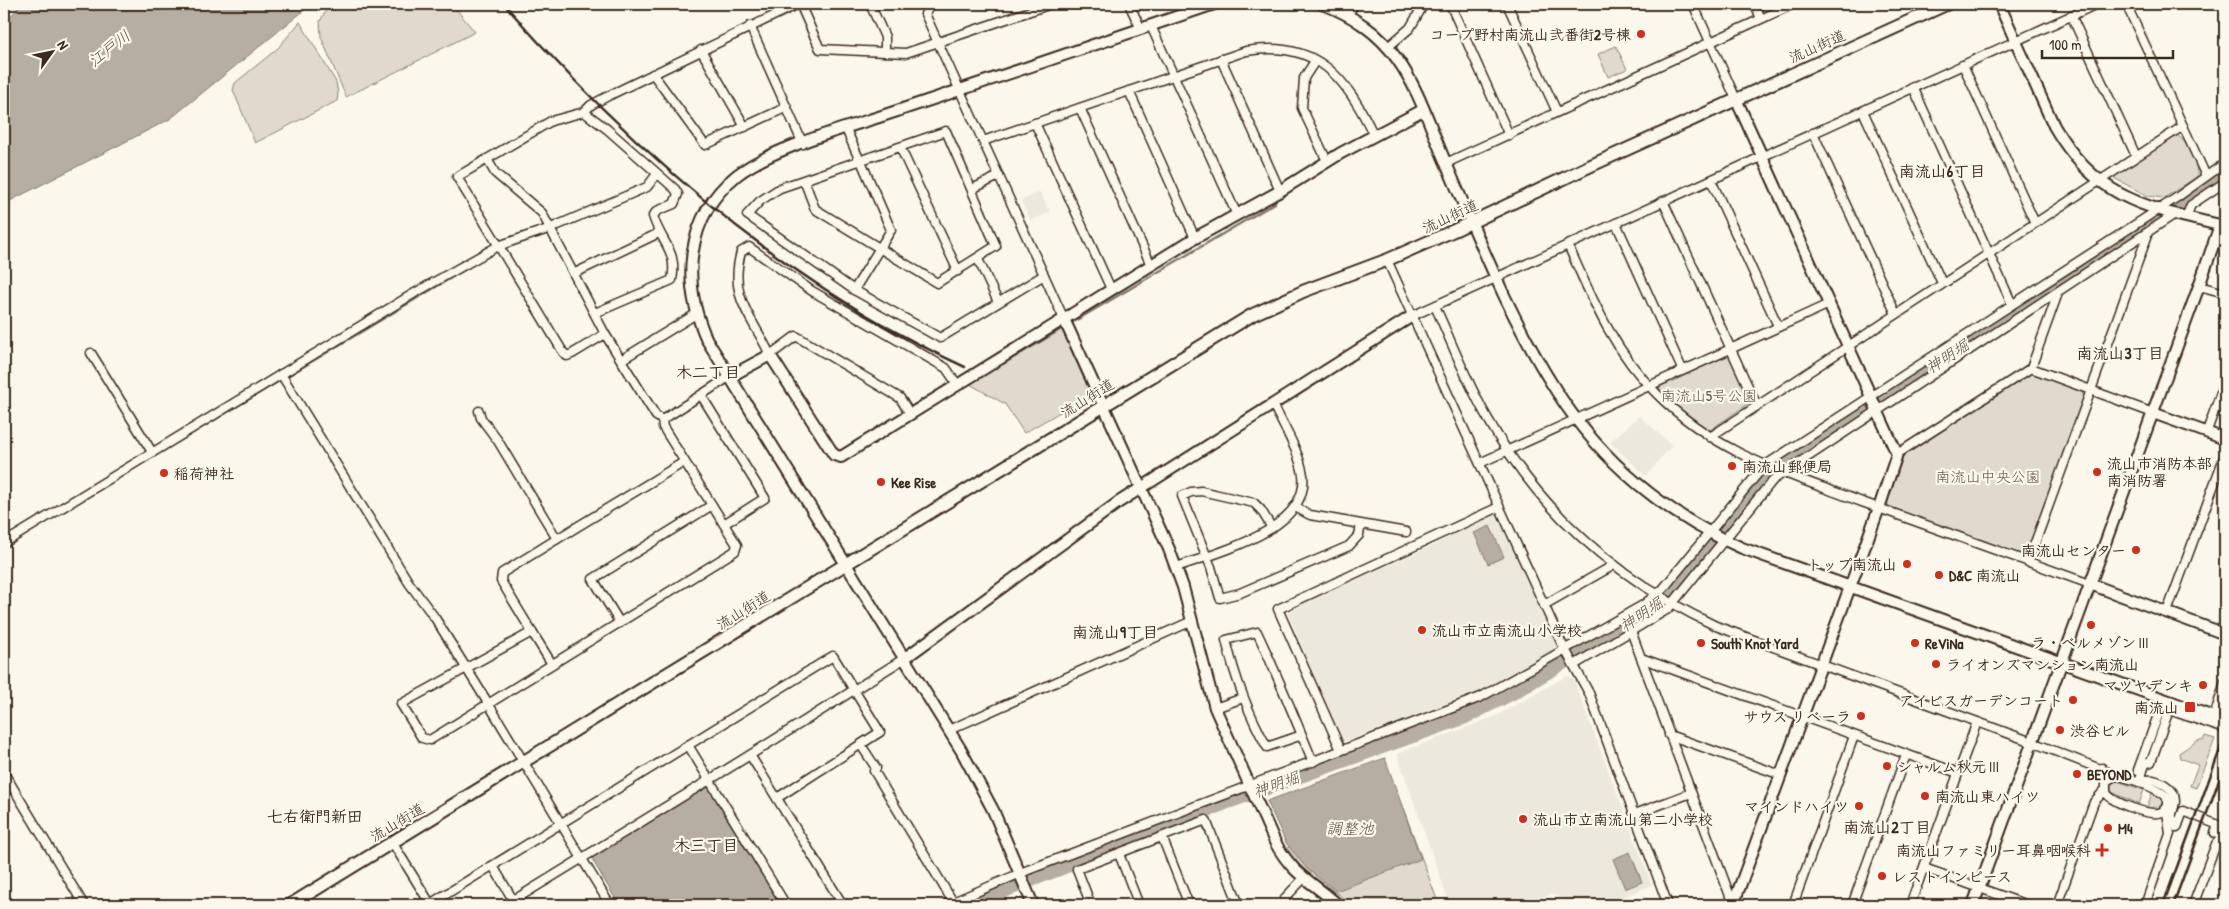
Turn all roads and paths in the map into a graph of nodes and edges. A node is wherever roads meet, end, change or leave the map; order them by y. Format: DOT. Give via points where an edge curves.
graph roads {
  1 [pos="799,4"];
  2 [pos="870,4"];
  3 [pos="931,4"];
  4 [pos="1050,4"];
  5 [pos="1129,4"];
  6 [pos="1214,4"];
  7 [pos="1322,4"];
  8 [pos="1355,4"];
  9 [pos="1424,4"];
  10 [pos="1450,4"];
  11 [pos="1507,4"];
  12 [pos="1692,4"];
  13 [pos="1754,4"];
  14 [pos="1794,4"];
  15 [pos="1947,4"];
  16 [pos="1999,4"];
  17 [pos="2097,4"];
  18 [pos="2126,4"];
  19 [pos="1348,15"];
  20 [pos="2071,15"];
  21 [pos="1761,18"];
  22 [pos="750,26"];
  23 [pos="1146,27"];
  24 [pos="2015,41"];
  25 [pos="938,42"];
  26 [pos="1710,42"];
  27 [pos="1388,48"];
  28 [pos="701,50"];
  29 [pos="885,52"];
  30 [pos="1221,60"];
  31 [pos="1315,61"];
  32 [pos="1963,65"];
  33 [pos="653,74"];
  34 [pos="1173,76"];
  35 [pos="1913,88"];
  36 [pos="960,90"];
  37 [pos="1129,91"];
  38 [pos="1736,100"];
  39 [pos="787,107"];
  40 [pos="1080,108"];
  41 [pos="1423,110"];
  42 [pos="1863,111"];
  43 [pos="584,112"];
  44 [pos="1557,112"];
  45 [pos="1036,123"];
  46 [pos="2183,126"];
  47 [pos="745,127"];
  48 [pos="846,129"];
  49 [pos="1813,133"];
  50 [pos="1509,135"];
  51 [pos="1374,136"];
  52 [pos="983,141"];
  53 [pos="803,144"];
  54 [pos="900,147"];
  55 [pos="1762,156"];
  56 [pos="2136,156"];
  57 [pos="487,159"];
  58 [pos="860,161"];
  59 [pos="1327,161"];
  60 [pos="1446,163"];
  61 [pos="2225,164"];
  62 [pos="657,174"];
  63 [pos="1000,176"];
  64 [pos="2206,176"];
  65 [pos="804,180"];
  66 [pos="1711,180"];
  67 [pos="2099,181"];
  68 [pos="2225,182"];
  69 [pos="972,189"];
  70 [pos="1280,192"];
  71 [pos="1663,201"];
  72 [pos="2159,210"];
  73 [pos="2174,213"];
  74 [pos="1237,215"];
  75 [pos="2186,216"];
  76 [pos="1472,222"];
  77 [pos="1616,223"];
  78 [pos="2035,223"];
  79 [pos="2222,225"];
  80 [pos="551,228"];
  81 [pos="660,233"];
  82 [pos="2146,235"];
  83 [pos="1195,238"];
  84 [pos="1568,245"];
  85 [pos="498,246"];
  86 [pos="879,248"];
  87 [pos="1989,254"];
  88 [pos="978,260"];
  89 [pos="1387,260"];
  90 [pos="1151,265"];
  91 [pos="958,272"];
  92 [pos="575,273"];
  93 [pos="1044,275"];
  94 [pos="1497,277"];
  95 [pos="1942,283"];
  96 [pos="2199,286"];
  97 [pos="1111,289"];
  98 [pos="854,290"];
  99 [pos="2225,293"];
  100 [pos="2056,294"];
  101 [pos="998,302"];
  102 [pos="1829,304"];
  103 [pos="2012,304"];
  104 [pos="1435,306"];
  105 [pos="595,313"];
  106 [pos="696,314"];
  107 [pos="1896,314"];
  108 [pos="1412,316"];
  109 [pos="1064,319"];
  110 [pos="1778,326"];
  111 [pos="605,334"];
  112 [pos="1849,346"];
  113 [pos="1730,348"];
  114 [pos="91,353"];
  115 [pos="770,355"];
  116 [pos="621,360"];
  117 [pos="2030,368"];
  118 [pos="1682,369"];
  119 [pos="730,377"];
  120 [pos="284,378"];
  121 [pos="2225,381"];
  122 [pos="957,384"];
  123 [pos="1648,385"];
  124 [pos="2092,390"];
  125 [pos="701,395"];
  126 [pos="1273,404"];
  127 [pos="1874,404"];
  128 [pos="1104,406"];
  129 [pos="1757,406"];
  130 [pos="479,411"];
  131 [pos="2153,412"];
  132 [pos="910,414"];
  133 [pos="1575,418"];
  134 [pos="662,420"];
  135 [pos="2207,431"];
  136 [pos="1710,437"];
  137 [pos="2225,439"];
  138 [pos="1506,450"];
  139 [pos="152,452"];
  140 [pos="1896,454"];
  141 [pos="2225,454"];
  142 [pos="684,462"];
  143 [pos="1480,463"];
  144 [pos="1764,466"];
  145 [pos="1783,472"];
  146 [pos="1141,488"];
  147 [pos="712,505"];
  148 [pos="1295,507"];
  149 [pos="1500,507"];
  150 [pos="1879,508"];
  151 [pos="724,524"];
  152 [pos="1360,525"];
  153 [pos="1272,528"];
  154 [pos="1406,532"];
  155 [pos="1717,536"];
  156 [pos="557,539"];
  157 [pos="4,543"];
  158 [pos="1207,556"];
  159 [pos="2028,562"];
  160 [pos="846,565"];
  161 [pos="1614,565"];
  162 [pos="1176,567"];
  163 [pos="2090,584"];
  164 [pos="1850,587"];
  165 [pos="1656,595"];
  166 [pos="1672,604"];
  167 [pos="1544,605"];
  168 [pos="2167,612"];
  169 [pos="1192,621"];
  170 [pos="620,623"];
  171 [pos="1631,631"];
  172 [pos="532,632"];
  173 [pos="2225,634"];
  174 [pos="1566,652"];
  175 [pos="905,658"];
  176 [pos="1641,658"];
  177 [pos="1573,663"];
  178 [pos="552,664"];
  179 [pos="2061,664"];
  180 [pos="1820,666"];
  181 [pos="467,668"];
  182 [pos="2225,682"];
  183 [pos="855,691"];
  184 [pos="1243,698"];
  185 [pos="2164,699"];
  186 [pos="488,703"];
  187 [pos="1215,708"];
  188 [pos="1802,717"];
  189 [pos="2214,717"];
  190 [pos="2225,721"];
  191 [pos="1977,722"];
  192 [pos="2225,729"];
  193 [pos="949,730"];
  194 [pos="1302,735"];
  195 [pos="1670,735"];
  196 [pos="1854,736"];
  197 [pos="2032,742"];
  198 [pos="688,745"];
  199 [pos="861,745"];
  200 [pos="1341,750"];
  201 [pos="750,755"];
  202 [pos="1906,755"];
  203 [pos="524,762"];
  204 [pos="1312,762"];
  205 [pos="2102,768"];
  206 [pos="4,773"];
  207 [pos="1958,773"];
  208 [pos="1781,775"];
  209 [pos="2118,776"];
  210 [pos="710,780"];
  211 [pos="2134,781"];
  212 [pos="2106,786"];
  213 [pos="1252,791"];
  214 [pos="1691,793"];
  215 [pos="777,798"];
  216 [pos="2112,800"];
  217 [pos="2094,802"];
  218 [pos="2167,806"];
  219 [pos="1635,814"];
  220 [pos="2153,814"];
  221 [pos="2167,819"];
  222 [pos="561,823"];
  223 [pos="2225,828"];
  224 [pos="1162,837"];
  225 [pos="2223,837"];
  226 [pos="392,842"];
  227 [pos="1119,854"];
  228 [pos="583,858"];
  229 [pos="493,866"];
  230 [pos="1924,868"];
  231 [pos="1023,878"];
  232 [pos="1303,879"];
  233 [pos="1979,887"];
  234 [pos="515,903"];
  235 [pos="949,904"];
  236 [pos="84,905"];
  237 [pos="290,905"];
  238 [pos="430,905"];
  239 [pos="506,905"];
  240 [pos="610,905"];
  241 [pos="786,905"];
  242 [pos="843,905"];
  243 [pos="1033,905"];
  244 [pos="1090,905"];
  245 [pos="1139,905"];
  246 [pos="1189,905"];
  247 [pos="1239,905"];
  248 [pos="1288,905"];
  249 [pos="1338,905"];
  250 [pos="1668,905"];
  251 [pos="1735,905"];
  252 [pos="1793,905"];
  253 [pos="1852,905"];
  254 [pos="1910,905"];
  255 [pos="1973,905"];
  256 [pos="2026,905"];
  257 [pos="2057,905"];
  258 [pos="2145,905"];
  259 [pos="2193,905"];
  1 -- 22 [label="street"];
  1 -- 29 [label="street" via="820,49"];
  2 -- 29 [label="street" via="885,37"];
  3 -- 25 [label="street" via="925,14"];
  4 -- 25 [label="street"];
  5 -- 23 [label="street"];
  6 -- 23 [label="street"];
  7 -- 19 [label="street"];
  8 -- 19 [label="street"];
  9 -- 27 [label="street" via="1410,28"];
  10 -- 50 [label="street"];
  11 -- 44 [label="street"];
  12 -- 26 [label="street"];
  13 -- 21 [label="street"];
  14 -- 21 [label="street"];
  15 -- 38 [label="main road, 流山街道"];
  16 -- 24 [label="street"];
  17 -- 20 [label="street"];
  18 -- 46 [label="street"];
  19 -- 27 [label="street"];
  20 -- 24 [label="street"];
  20 -- 56 [label="street"];
  21 -- 26 [label="street"];
  22 -- 28 [label="street"];
  22 -- 39 [label="street"];
  23 -- 34 [label="street"];
  23 -- 36 [label="street"];
  24 -- 32 [label="street"];
  24 -- 67 [label="street" via="2064,143"];
  25 -- 29 [label="street" via="906,53"];
  25 -- 36 [label="street"];
  26 -- 38 [label="street"];
  26 -- 44 [label="street"];
  27 -- 41 [label="street" via="1404,69"];
  28 -- 33 [label="street"];
  28 -- 47 [label="street"];
  30 -- 31 [label="street" via="1246,51 1269,48 1293,52"];
  30 -- 34 [label="street"];
  30 -- 70 [label="street"];
  31 -- 51 [label="street" via="1330,69 1348,87"];
  31 -- 59 [label="street" via="1304,78 1302,108"];
  32 -- 35 [label="street"];
  32 -- 78 [label="street"];
  33 -- 43 [label="street" via="591,104"];
  33 -- 47 [label="street" via="705,145"];
  34 -- 37 [label="street"];
  34 -- 74 [label="street"];
  35 -- 42 [label="street"];
  35 -- 87 [label="street"];
  36 -- 48 [label="street"];
  36 -- 52 [label="street"];
  37 -- 40 [label="street"];
  37 -- 83 [label="street"];
  38 -- 55 [label="street"];
  38 -- 76 [label="main road, 流山街道"];
  39 -- 47 [label="street"];
  39 -- 53 [label="street"];
  40 -- 45 [label="street"];
  40 -- 90 [label="street"];
  41 -- 51 [label="street"];
  41 -- 60 [label="street"];
  42 -- 49 [label="street"];
  42 -- 95 [label="street"];
  43 -- 57 [label="street" via="551,121"];
  43 -- 62 [label="street"];
  44 -- 50 [label="street"];
  45 -- 52 [label="street"];
  45 -- 97 [label="street"];
  46 -- 56 [label="street"];
  46 -- 64 [label="street"];
  48 -- 53 [label="street"];
  48 -- 58 [label="street"];
  49 -- 55 [label="street"];
  49 -- 107 [label="street"];
  50 -- 60 [label="street"];
  51 -- 59 [label="street"];
  52 -- 63 [label="street"];
  53 -- 106 [label="street" via="755,163 736,176 715,200 702,221 690,261"];
  54 -- 58 [label="street"];
  54 -- 69 [label="street" via="946,131"];
  54 -- 91 [label="street"];
  55 -- 66 [label="street"];
  55 -- 102 [label="street"];
  56 -- 67 [label="street"];
  57 -- 80 [label="street" via="495,172 542,213"];
  57 -- 85 [label="street" via="458,177"];
  58 -- 65 [label="street"];
  58 -- 86 [label="street" via="891,230"];
  59 -- 70 [label="street"];
  60 -- 76 [label="street"];
  61 -- 64 [label="street"];
  62 -- 80 [label="street" via="647,187"];
  62 -- 81 [label="street" via="678,194 674,204 653,216"];
  63 -- 69 [label="street"];
  63 -- 93 [label="street"];
  64 -- 72 [label="street"];
  65 -- 86 [label="street" via="815,209"];
  65 -- 98 [label="street" via="773,191 747,215"];
  66 -- 71 [label="street"];
  66 -- 110 [label="street"];
  67 -- 72 [label="street" via="2138,203"];
  67 -- 78 [label="street"];
  68 -- 75 [label="street" via="2191,205"];
  69 -- 88 [label="street" via="996,243 995,249"];
  70 -- 74 [label="street"];
  71 -- 77 [label="street"];
  71 -- 113 [label="street"];
  72 -- 73 [label="street"];
  72 -- 103 [label="street"];
  73 -- 75 [label="street"];
  73 -- 82 [label="street"];
  74 -- 83 [label="street"];
  75 -- 79 [label="street"];
  76 -- 89 [label="main road, 流山街道"];
  76 -- 94 [label="street"];
  77 -- 84 [label="street"];
  77 -- 118 [label="street"];
  78 -- 87 [label="street"];
  79 -- 96 [label="street"];
  80 -- 85 [label="street"];
  80 -- 92 [label="street"];
  81 -- 92 [label="street"];
  81 -- 105 [label="street" via="674,261 672,280"];
  82 -- 100 [label="street"];
  82 -- 124 [label="street"];
  83 -- 90 [label="street"];
  84 -- 94 [label="street"];
  84 -- 123 [label="street" via="1613,338"];
  85 -- 111 [label="street" via="567,356"];
  85 -- 120 [label="street" via="413,294"];
  86 -- 91 [label="street" via="938,283"];
  86 -- 98 [label="street"];
  87 -- 95 [label="street"];
  87 -- 103 [label="street"];
  88 -- 91 [label="street"];
  88 -- 101 [label="street"];
  89 -- 108 [label="street"];
  89 -- 128 [label="main road, 流山街道" via="1304,291 1252,315"];
  90 -- 97 [label="street"];
  92 -- 105 [label="street"];
  93 -- 101 [label="street"];
  93 -- 109 [label="street"];
  94 -- 104 [label="street"];
  94 -- 133 [label="street" via="1539,361"];
  95 -- 107 [label="street"];
  96 -- 99 [label="street"];
  96 -- 131 [label="street"];
  97 -- 109 [label="street"];
  98 -- 101 [label="street" via="940,338"];
  100 -- 117 [label="street"];
  100 -- 127 [label="street"];
  102 -- 110 [label="street"];
  102 -- 112 [label="street"];
  103 -- 127 [label="street"];
  104 -- 108 [label="street"];
  104 -- 138 [label="street" via="1486,417"];
  105 -- 111 [label="street"];
  106 -- 116 [label="street"];
  106 -- 119 [label="street" via="707,340"];
  107 -- 112 [label="street"];
  108 -- 126 [label="street"];
  108 -- 143 [label="street"];
  109 -- 122 [label="street"];
  109 -- 128 [label="street"];
  110 -- 113 [label="street"];
  111 -- 116 [label="street"];
  112 -- 127 [label="street"];
  112 -- 129 [label="street"];
  113 -- 118 [label="street"];
  113 -- 129 [label="street"];
  114 -- 139 [label="street"];
  115 -- 119 [label="street"];
  115 -- 122 [label="street" via="740,298 738,262 741,252 749,247 845,311 946,368"];
  115 -- 132 [label="street" via="796,336 900,398"];
  115 -- 132 [label="street" via="837,457"];
  116 -- 134 [label="street" via="656,416"];
  117 -- 124 [label="street"];
  117 -- 140 [label="street"];
  118 -- 123 [label="street"];
  119 -- 125 [label="street"];
  119 -- 160 [label="street"];
  120 -- 139 [label="street"];
  120 -- 181 [label="street" via="410,583"];
  121 -- 135 [label="street"];
  122 -- 132 [label="street"];
  123 -- 133 [label="street"];
  123 -- 136 [label="street"];
  124 -- 131 [label="street"];
  124 -- 159 [label="street"];
  125 -- 134 [label="street"];
  125 -- 151 [label="street" via="764,498"];
  126 -- 146 [label="street"];
  126 -- 148 [label="street" via="1301,466 1302,489"];
  127 -- 140 [label="street"];
  127 -- 144 [label="street"];
  127 -- 145 [label="street"];
  128 -- 146 [label="street"];
  128 -- 160 [label="main road, 流山街道"];
  129 -- 136 [label="street"];
  130 -- 156 [label="street"];
  131 -- 135 [label="street"];
  131 -- 163 [label="street"];
  133 -- 138 [label="street"];
  133 -- 155 [label="street" via="1604,453 1635,482 1671,509"];
  134 -- 142 [label="street" via="663,428"];
  135 -- 137 [label="street"];
  136 -- 144 [label="street"];
  138 -- 143 [label="street"];
  138 -- 161 [label="street" via="1562,520"];
  139 -- 157 [label="street"];
  140 -- 150 [label="street"];
  141 -- 168 [label="street"];
  142 -- 147 [label="street"];
  142 -- 156 [label="street"];
  143 -- 149 [label="street"];
  144 -- 145 [label="street"];
  144 -- 155 [label="street"];
  145 -- 150 [label="street"];
  145 -- 155 [label="street"];
  146 -- 162 [label="street"];
  146 -- 175 [label="street"];
  147 -- 151 [label="street"];
  147 -- 170 [label="street" via="593,579"];
  148 -- 152 [label="street" via="1310,515"];
  148 -- 153 [label="street"];
  149 -- 167 [label="street"];
  149 -- 200 [label="street" via="1278,609"];
  150 -- 159 [label="street"];
  150 -- 164 [label="street"];
  151 -- 170 [label="street" via="737,545 735,551"];
  152 -- 154 [label="street"];
  152 -- 158 [label="street" via="1359,535 1349,546 1240,593 1220,598"];
  153 -- 158 [label="street"];
  153 -- 158 [label="street" via="1254,503 1201,491 1191,492 1182,496"];
  155 -- 164 [label="street"];
  155 -- 165 [label="street"];
  155 -- 166 [label="street"];
  156 -- 172 [label="street" via="502,573 500,581"];
  158 -- 162 [label="street"];
  159 -- 163 [label="street"];
  160 -- 175 [label="street"];
  160 -- 203 [label="main road, 流山街道"];
  161 -- 165 [label="street"];
  161 -- 167 [label="street"];
  162 -- 169 [label="street"];
  163 -- 168 [label="street"];
  163 -- 179 [label="street"];
  164 -- 179 [label="street"];
  164 -- 180 [label="street"];
  165 -- 166 [label="street"];
  165 -- 174 [label="street"];
  166 -- 171 [label="street"];
  166 -- 180 [label="street" via="1716,626"];
  167 -- 174 [label="street"];
  168 -- 173 [label="street"];
  169 -- 187 [label="street"];
  169 -- 193 [label="street"];
  170 -- 178 [label="street"];
  171 -- 176 [label="street"];
  171 -- 177 [label="street"];
  172 -- 178 [label="street"];
  172 -- 181 [label="street"];
  174 -- 177 [label="street"];
  174 -- 200 [label="street" via="1481,697"];
  175 -- 183 [label="street"];
  175 -- 193 [label="street"];
  176 -- 188 [label="street"];
  176 -- 195 [label="street"];
  177 -- 219 [label="street" via="1589,693"];
  178 -- 186 [label="street"];
  179 -- 185 [label="street"];
  179 -- 197 [label="street"];
  180 -- 188 [label="street"];
  180 -- 191 [label="street"];
  181 -- 186 [label="street"];
  181 -- 186 [label="street" via="401,704 422,738 430,740"];
  182 -- 189 [label="street"];
  183 -- 198 [label="street" via="833,656"];
  183 -- 199 [label="street" via="880,732"];
  183 -- 201 [label="street"];
  184 -- 187 [label="street"];
  184 -- 194 [label="street" via="1267,747"];
  184 -- 194 [label="street" via="1226,640 1257,632"];
  185 -- 189 [label="street"];
  185 -- 211 [label="street"];
  186 -- 203 [label="street"];
  187 -- 213 [label="street"];
  188 -- 196 [label="street"];
  188 -- 208 [label="street"];
  189 -- 190 [label="street"];
  191 -- 197 [label="street"];
  191 -- 207 [label="street"];
  192 -- 223 [label="street" via="2169,710 2151,762 2146,764 2141,777 2166,785 2173,792 2172,817 2177,828 2183,811 2218,825 2217,834"];
  193 -- 231 [label="street" via="981,788"];
  194 -- 204 [label="street"];
  195 -- 208 [label="street"];
  195 -- 214 [label="street"];
  196 -- 202 [label="street"];
  196 -- 252 [label="street"];
  197 -- 205 [label="street"];
  197 -- 233 [label="street"];
  198 -- 210 [label="street"];
  198 -- 222 [label="street"];
  199 -- 215 [label="street"];
  199 -- 235 [label="street"];
  200 -- 204 [label="street"];
  201 -- 210 [label="street"];
  201 -- 215 [label="street"];
  202 -- 207 [label="street"];
  202 -- 253 [label="street"];
  203 -- 222 [label="street"];
  203 -- 226 [label="main road, 流山街道"];
  204 -- 213 [label="street"];
  205 -- 209 [label="street"];
  205 -- 212 [label="street"];
  206 -- 236 [label="street"];
  207 -- 230 [label="street"];
  208 -- 251 [label="street"];
  209 -- 211 [label="street"];
  209 -- 212 [label="street" via="2110,778"];
  210 -- 228 [label="street"];
  210 -- 241 [label="street"];
  211 -- 218 [label="street" via="2162,791 2167,798"];
  212 -- 216 [label="street"];
  212 -- 217 [label="street"];
  213 -- 231 [label="street"];
  213 -- 232 [label="street" via="1280,850"];
  214 -- 219 [label="street"];
  214 -- 251 [label="street"];
  215 -- 242 [label="street"];
  216 -- 217 [label="street"];
  216 -- 220 [label="street"];
  217 -- 257 [label="street"];
  218 -- 220 [label="street" via="2162,812"];
  218 -- 221 [label="street"];
  219 -- 250 [label="street"];
  220 -- 221 [label="street"];
  221 -- 258 [label="street" via="2170,834"];
  222 -- 228 [label="street"];
  222 -- 229 [label="street"];
  224 -- 227 [label="street"];
  224 -- 246 [label="street"];
  224 -- 247 [label="street" via="1206,820"];
  225 -- 259 [label="street"];
  226 -- 237 [label="main road, 流山街道"];
  226 -- 238 [label="street"];
  227 -- 244 [label="street" via="1077,869"];
  227 -- 245 [label="street"];
  228 -- 234 [label="street"];
  228 -- 240 [label="street"];
  229 -- 234 [label="street"];
  229 -- 238 [label="street"];
  230 -- 233 [label="street"];
  230 -- 254 [label="street"];
  231 -- 235 [label="street"];
  231 -- 243 [label="street"];
  232 -- 248 [label="street" via="1285,898"];
  232 -- 249 [label="street"];
  233 -- 255 [label="street"];
  233 -- 256 [label="street"];
  234 -- 239 [label="street"];
}
